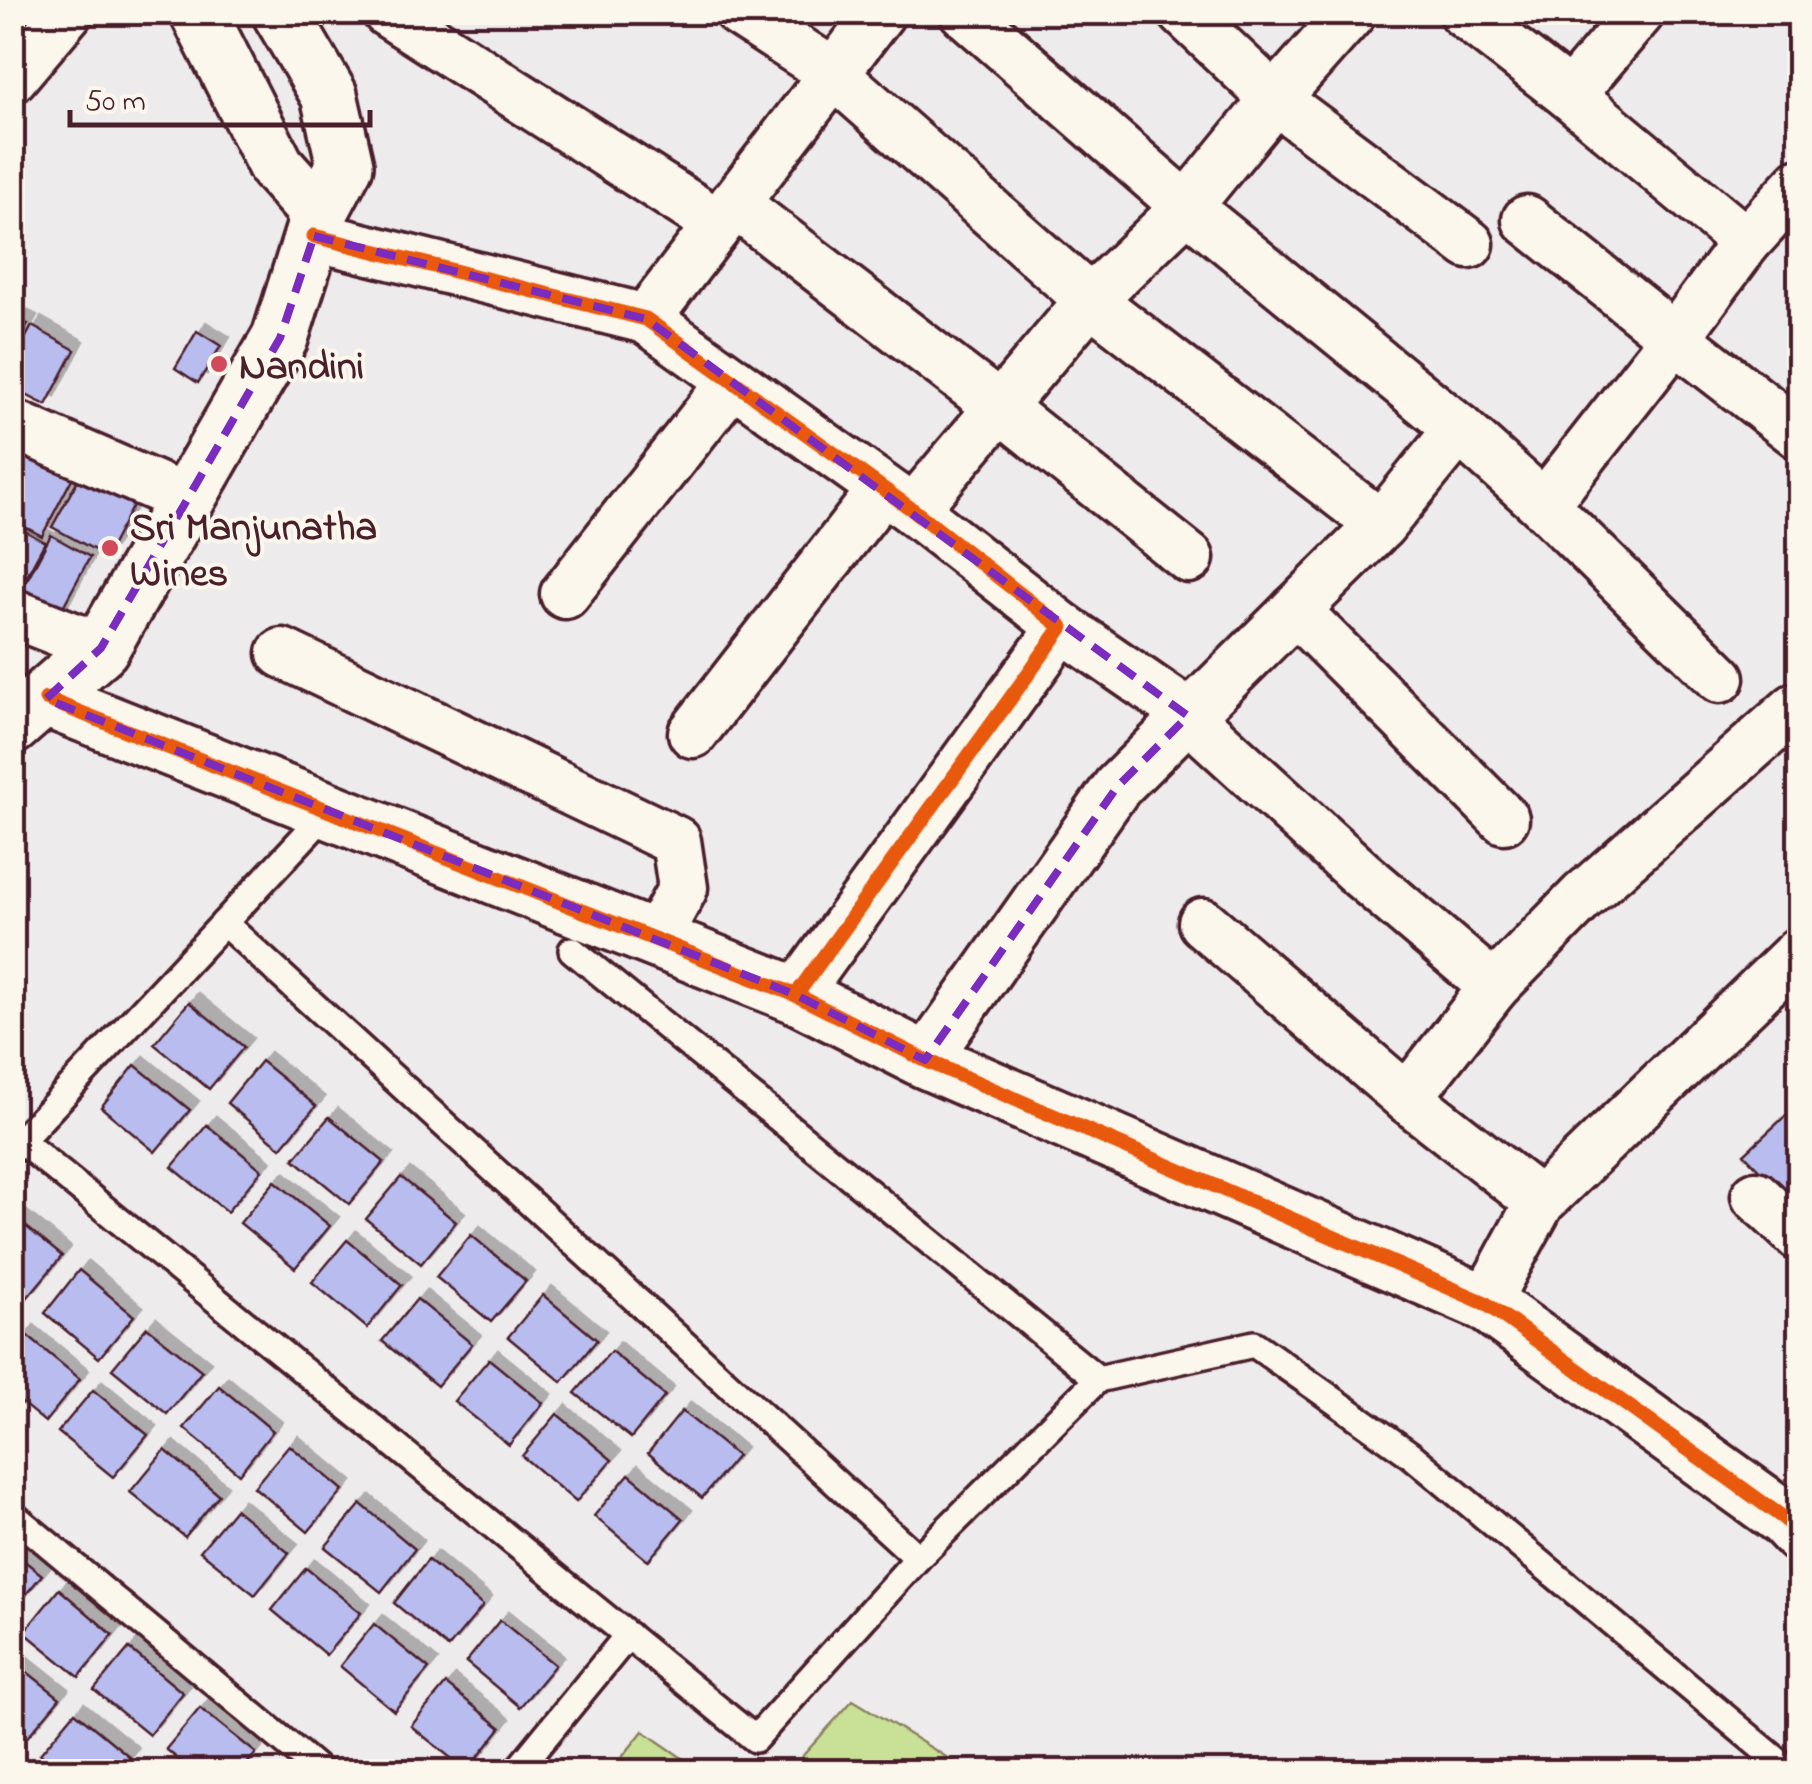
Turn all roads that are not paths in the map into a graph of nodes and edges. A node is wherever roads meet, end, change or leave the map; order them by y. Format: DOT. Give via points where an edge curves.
graph roads {
  1 [pos="68,12"];
  2 [pos="198,12"];
  3 [pos="280,12"];
  4 [pos="387,12"];
  5 [pos="740,12"];
  6 [pos="880,12"];
  7 [pos="964,12"];
  8 [pos="1182,12"];
  9 [pos="1352,12"];
  10 [pos="1463,12"];
  11 [pos="1640,12"];
  12 [pos="17,64"];
  13 [pos="833,73"];
  14 [pos="1570,95"];
  15 [pos="1275,99"];
  16 [pos="1800,183"];
  17 [pos="1187,207"];
  18 [pos="726,213"];
  19 [pos="1528,220"];
  20 [pos="317,225"];
  21 [pos="1746,242"];
  22 [pos="1469,244"];
  23 [pos="1090,300"];
  24 [pos="646,319"];
  25 [pos="1675,338"];
  26 [pos="732,382"];
  27 [pos="1001,408"];
  28 [pos="12,424"];
  29 [pos="1459,429"];
  30 [pos="1800,435"];
  31 [pos="187,500"];
  32 [pos="898,500"];
  33 [pos="1544,505"];
  34 [pos="1382,524"];
  35 [pos="1189,558"];
  36 [pos="564,594"];
  37 [pos="1295,610"];
  38 [pos="12,614"];
  39 [pos="1062,627"];
  40 [pos="101,648"];
  41 [pos="282,653"];
  42 [pos="1720,678"];
  43 [pos="1795,708"];
  44 [pos="29,712"];
  45 [pos="1188,716"];
  46 [pos="692,732"];
  47 [pos="1504,819"];
  48 [pos="318,821"];
  49 [pos="224,923"];
  50 [pos="1203,923"];
  51 [pos="654,940"];
  52 [pos="572,950"];
  53 [pos="1796,960"];
  54 [pos="1494,987"];
  55 [pos="796,995"];
  56 [pos="925,1060"];
  57 [pos="1407,1098"];
  58 [pos="16,1145"];
  59 [pos="1756,1196"];
  60 [pos="1540,1202"];
  61 [pos="1800,1237"];
  62 [pos="1486,1303"];
  63 [pos="1098,1379"];
  64 [pos="12,1514"];
  65 [pos="1794,1520"];
  66 [pos="918,1558"];
  67 [pos="628,1635"];
  68 [pos="321,1772"];
  69 [pos="516,1772"];
  70 [pos="1791,1772"];
  1 -- 12 [label="street"];
  2 -- 20 [label="street" via="276,166"];
  3 -- 20 [label="street" via="329,95 344,165"];
  4 -- 18 [label="street"];
  5 -- 13 [label="street"];
  6 -- 13 [label="street"];
  7 -- 17 [label="street"];
  8 -- 15 [label="street"];
  9 -- 15 [label="street"];
  10 -- 14 [label="street"];
  11 -- 14 [label="street"];
  13 -- 18 [label="street"];
  13 -- 23 [label="street"];
  14 -- 21 [label="street"];
  15 -- 17 [label="street"];
  15 -- 22 [label="street"];
  16 -- 21 [label="street"];
  17 -- 23 [label="street"];
  17 -- 29 [label="street"];
  18 -- 24 [label="street"];
  18 -- 27 [label="street"];
  19 -- 25 [label="street"];
  20 -- 24 [label="street"];
  20 -- 31 [label="street" via="280,338"];
  21 -- 25 [label="street"];
  23 -- 27 [label="street"];
  23 -- 34 [label="street"];
  24 -- 26 [label="street"];
  25 -- 30 [label="street"];
  25 -- 33 [label="street"];
  26 -- 32 [label="street"];
  26 -- 36 [label="street"];
  27 -- 32 [label="street"];
  27 -- 35 [label="street"];
  28 -- 31 [label="street"];
  29 -- 33 [label="street"];
  29 -- 34 [label="street"];
  31 -- 40 [label="street"];
  32 -- 39 [label="street"];
  32 -- 46 [label="street"];
  33 -- 42 [label="street"];
  34 -- 37 [label="street"];
  37 -- 45 [label="street"];
  37 -- 47 [label="street"];
  38 -- 40 [label="street"];
  39 -- 45 [label="street"];
  39 -- 55 [label="street"];
  40 -- 44 [label="street"];
  41 -- 51 [label="street" via="676,841 683,888"];
  43 -- 54 [label="street" via="1584,896"];
  44 -- 51 [label="street"];
  45 -- 54 [label="street"];
  45 -- 56 [label="street" via="1116,787"];
  48 -- 49 [label="lane"];
  49 -- 58 [label="lane"];
  49 -- 66 [label="lane"];
  50 -- 57 [label="street"];
  51 -- 55 [label="street"];
  52 -- 63 [label="lane"];
  53 -- 60 [label="street"];
  54 -- 57 [label="street"];
  55 -- 56 [label="street"];
  56 -- 62 [label="street"];
  57 -- 60 [label="street"];
  58 -- 67 [label="lane"];
  59 -- 61 [label="street"];
  60 -- 62 [label="street"];
  62 -- 65 [label="street"];
  63 -- 66 [label="lane"];
  63 -- 70 [label="lane" via="1254,1344 1411,1455"];
  64 -- 68 [label="lane"];
  66 -- 67 [label="lane" via="755,1739"];
  67 -- 69 [label="lane"];
}
